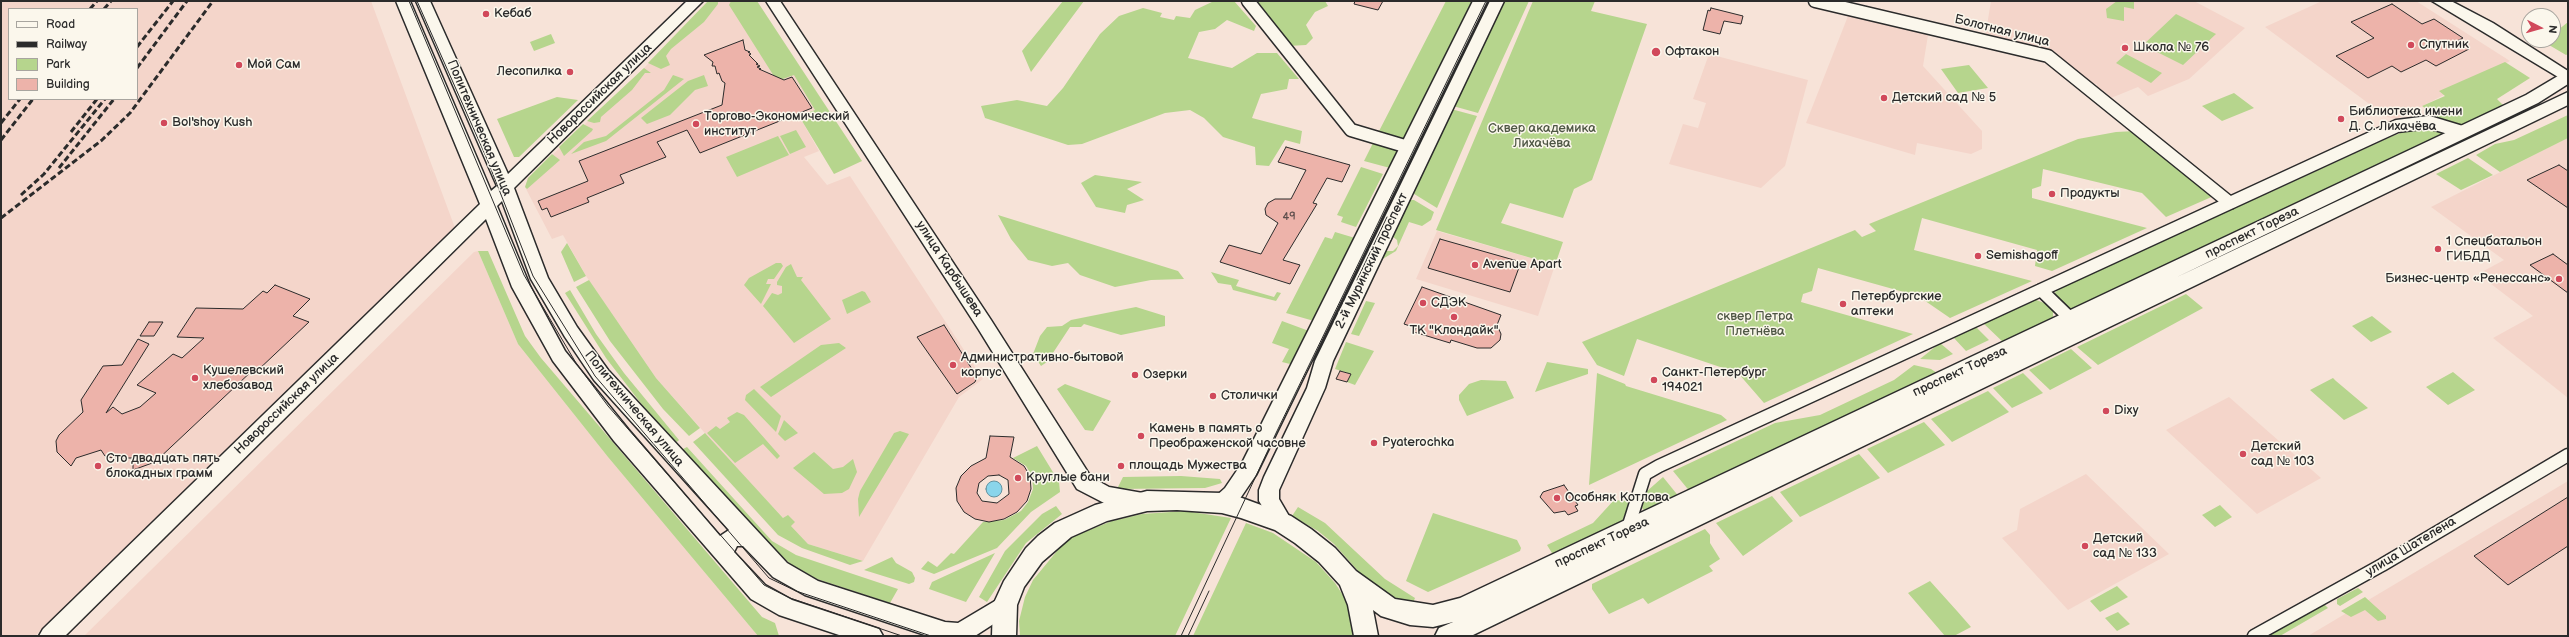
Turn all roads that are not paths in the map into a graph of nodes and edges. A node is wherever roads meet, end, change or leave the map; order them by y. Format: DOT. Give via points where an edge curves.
graph roads {
  1 [pos="403,1"];
  2 [pos="423,1"];
  3 [pos="696,1"];
  4 [pos="773,1"];
  5 [pos="1248,1"];
  6 [pos="1480,1"];
  7 [pos="1497,1"];
  8 [pos="1815,1"];
  9 [pos="2439,1"];
  10 [pos="2568,77"];
  11 [pos="2568,98"];
  12 [pos="2462,132"];
  13 [pos="1408,147"];
  14 [pos="506,188"];
  15 [pos="2230,203"];
  16 [pos="490,209"];
  17 [pos="2041,290"];
  18 [pos="2071,319"];
  19 [pos="2568,455"];
  20 [pos="1147,501"];
  21 [pos="1222,503"];
  22 [pos="1283,523"];
  23 [pos="1627,531"];
  24 [pos="747,536"];
  25 [pos="722,554"];
  26 [pos="1348,578"];
  27 [pos="1005,605"];
  28 [pos="50,636"];
  29 [pos="58,636"];
  30 [pos="872,636"];
  31 [pos="1004,636"];
  32 [pos="1366,636"];
  33 [pos="1447,636"];
  34 [pos="2254,636"];
  1 -- 16 [label="main road, Политехническая улица"];
  2 -- 14 [label="main road, Политехническая улица"];
  3 -- 14 [label="main road, Новороссийская улица" via="523,168"];
  4 -- 20 [label="main road, улица Карбышева" via="990,331 1084,483 1106,495"];
  5 -- 13 [label="street" via="1351,130"];
  6 -- 13 [label="main road, 2-й Муринский проспект"];
  7 -- 22 [label="main road, 2-й Муринский проспект" via="1324,361 1316,388 1274,477 1269,490 1269,500"];
  8 -- 15 [label="street, Болотная улица" via="2048,56"];
  9 -- 10 [label="main road" via="2482,23"];
  10 -- 12 [label="main road, проспект Тореза" via="2532,100"];
  11 -- 33 [label="main road, проспект Тореза"];
  12 -- 15 [label="street" via="2429,122 2397,126"];
  12 -- 18 [label="main road, проспект Тореза"];
  13 -- 21 [label="main road, 2-й Муринский проспект" via="1249,469 1232,494"];
  14 -- 16 [label="main road, Новороссийская улица"];
  14 -- 24 [label="main road, Политехническая улица" via="540,279 571,332 601,374"];
  15 -- 17 [label="street"];
  16 -- 25 [label="main road, Политехническая улица" via="520,288 559,356 621,435"];
  16 -- 28 [label="main road, Новороссийская улица"];
  16 -- 29 [label="main road, Новороссийская улица"];
  17 -- 18 [label="street"];
  17 -- 23 [label="street" via="1645,474"];
  18 -- 23 [label="main road, проспект Тореза"];
  19 -- 34 [label="street, улица Шателена" via="2382,565"];
  20 -- 21 [label="main road"];
  20 -- 27 [label="main road" via="1102,512 1064,530 1034,555 1015,581"];
  21 -- 22 [label="main road"];
  22 -- 26 [label="main road" via="1327,555"];
  23 -- 26 [label="main road, проспект Тореза" via="1464,608 1433,616 1389,608"];
  24 -- 25 [label="main road" via="732,538 727,542"];
  24 -- 27 [label="main road, Политехническая улица" via="780,570 812,588 945,632 959,633 978,624"];
  25 -- 30 [label="main road, Политехническая улица" via="758,592 786,608"];
  26 -- 32 [label="main road" via="1360,605"];
  27 -- 31 [label="main road"];
}
